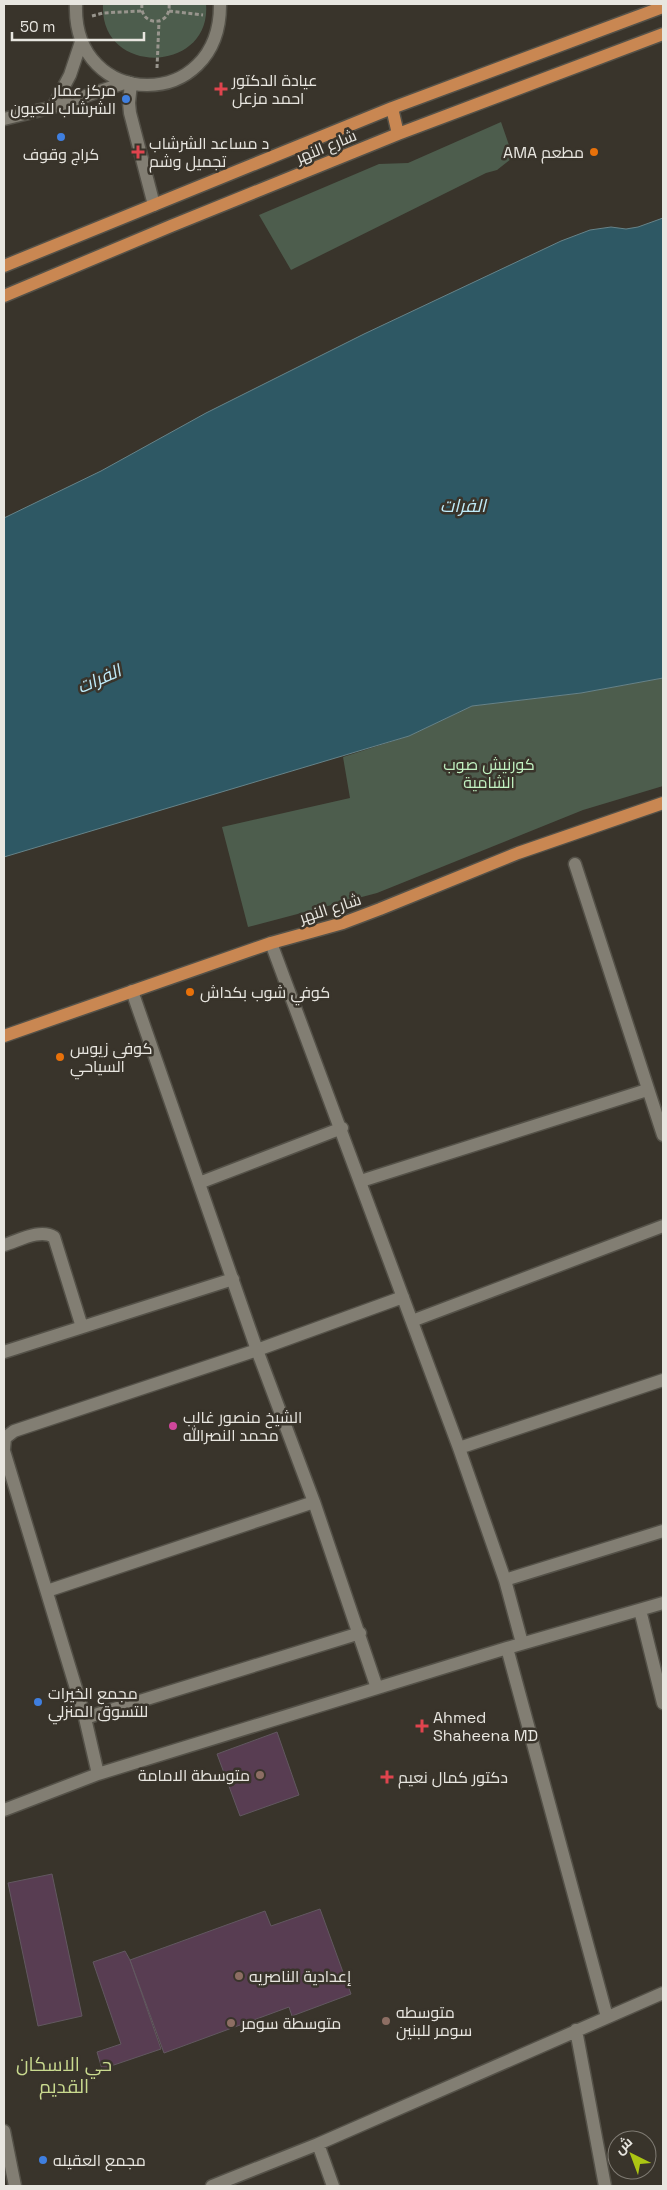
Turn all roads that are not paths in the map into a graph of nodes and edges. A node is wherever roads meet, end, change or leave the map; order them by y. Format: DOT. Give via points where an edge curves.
graph roads {
  1 [pos="76,4"];
  2 [pos="220,4"];
  3 [pos="663,7"];
  4 [pos="663,34"];
  5 [pos="81,42"];
  6 [pos="129,83"];
  7 [pos="53,106"];
  8 [pos="392,108"];
  9 [pos="4,119"];
  10 [pos="398,134"];
  11 [pos="154,205"];
  12 [pos="4,266"];
  13 [pos="4,296"];
  14 [pos="663,803"];
  15 [pos="575,864"];
  16 [pos="271,943"];
  17 [pos="132,991"];
  18 [pos="4,1036"];
  19 [pos="647,1090"];
  20 [pos="342,1128"];
  21 [pos="663,1135"];
  22 [pos="361,1181"];
  23 [pos="199,1183"];
  24 [pos="663,1226"];
  25 [pos="4,1245"];
  26 [pos="233,1279"];
  27 [pos="403,1297"];
  28 [pos="412,1321"];
  29 [pos="82,1327"];
  30 [pos="258,1350"];
  31 [pos="4,1352"];
  32 [pos="663,1380"];
  33 [pos="459,1448"];
  34 [pos="4,1450"];
  35 [pos="314,1502"];
  36 [pos="663,1531"];
  37 [pos="505,1580"];
  38 [pos="47,1591"];
  39 [pos="663,1603"];
  40 [pos="640,1610"];
  41 [pos="360,1633"];
  42 [pos="522,1643"];
  43 [pos="507,1648"];
  44 [pos="377,1688"];
  45 [pos="663,1703"];
  46 [pos="85,1718"];
  47 [pos="98,1774"];
  48 [pos="4,1810"];
  49 [pos="663,1993"];
  50 [pos="607,2017"];
  51 [pos="576,2030"];
  52 [pos="4,2131"];
  53 [pos="318,2144"];
  54 [pos="15,2186"];
  55 [pos="212,2186"];
  56 [pos="333,2186"];
  57 [pos="605,2186"];
  1 -- 5 [label="street" via="75,21"];
  2 -- 6 [label="street" via="220,22 213,45 198,65 170,82 153,85"];
  3 -- 8 [label="main road, شارع النهر"];
  4 -- 10 [label="main road, شارع النهر"];
  5 -- 6 [label="street" via="99,67"];
  5 -- 7 [label="street" via="70,75"];
  6 -- 7 [label="street"];
  6 -- 11 [label="street" via="130,113"];
  7 -- 9 [label="street"];
  8 -- 10 [label="main road"];
  8 -- 11 [label="main road, شارع النهر"];
  10 -- 13 [label="main road, شارع النهر"];
  11 -- 12 [label="main road, شارع النهر"];
  14 -- 16 [label="main road, شارع النهر" via="518,852 380,910"];
  15 -- 19 [label="street"];
  16 -- 17 [label="main road, شارع النهر"];
  16 -- 20 [label="street"];
  17 -- 18 [label="main road, شارع النهر"];
  17 -- 23 [label="street"];
  19 -- 21 [label="street"];
  19 -- 22 [label="street"];
  20 -- 22 [label="street"];
  20 -- 23 [label="street"];
  22 -- 27 [label="street"];
  23 -- 26 [label="street"];
  24 -- 28 [label="street"];
  25 -- 29 [label="street" via="40,1234 54,1237"];
  26 -- 29 [label="street"];
  26 -- 30 [label="street"];
  27 -- 28 [label="street"];
  27 -- 30 [label="street"];
  28 -- 33 [label="street"];
  29 -- 31 [label="street"];
  30 -- 34 [label="street" via="14,1431 5,1438"];
  30 -- 35 [label="street"];
  32 -- 33 [label="street"];
  33 -- 37 [label="street"];
  34 -- 38 [label="street"];
  35 -- 38 [label="street"];
  35 -- 41 [label="street"];
  36 -- 37 [label="street"];
  37 -- 42 [label="street"];
  38 -- 46 [label="street"];
  39 -- 40 [label="street"];
  40 -- 42 [label="street"];
  40 -- 45 [label="street"];
  41 -- 44 [label="street"];
  41 -- 46 [label="street"];
  42 -- 43 [label="street"];
  43 -- 44 [label="street"];
  43 -- 50 [label="street"];
  44 -- 47 [label="street"];
  46 -- 47 [label="street"];
  47 -- 48 [label="street"];
  49 -- 50 [label="street"];
  50 -- 51 [label="street"];
  51 -- 53 [label="street"];
  51 -- 57 [label="street"];
  52 -- 54 [label="street"];
  53 -- 55 [label="street"];
  53 -- 56 [label="street"];
}
